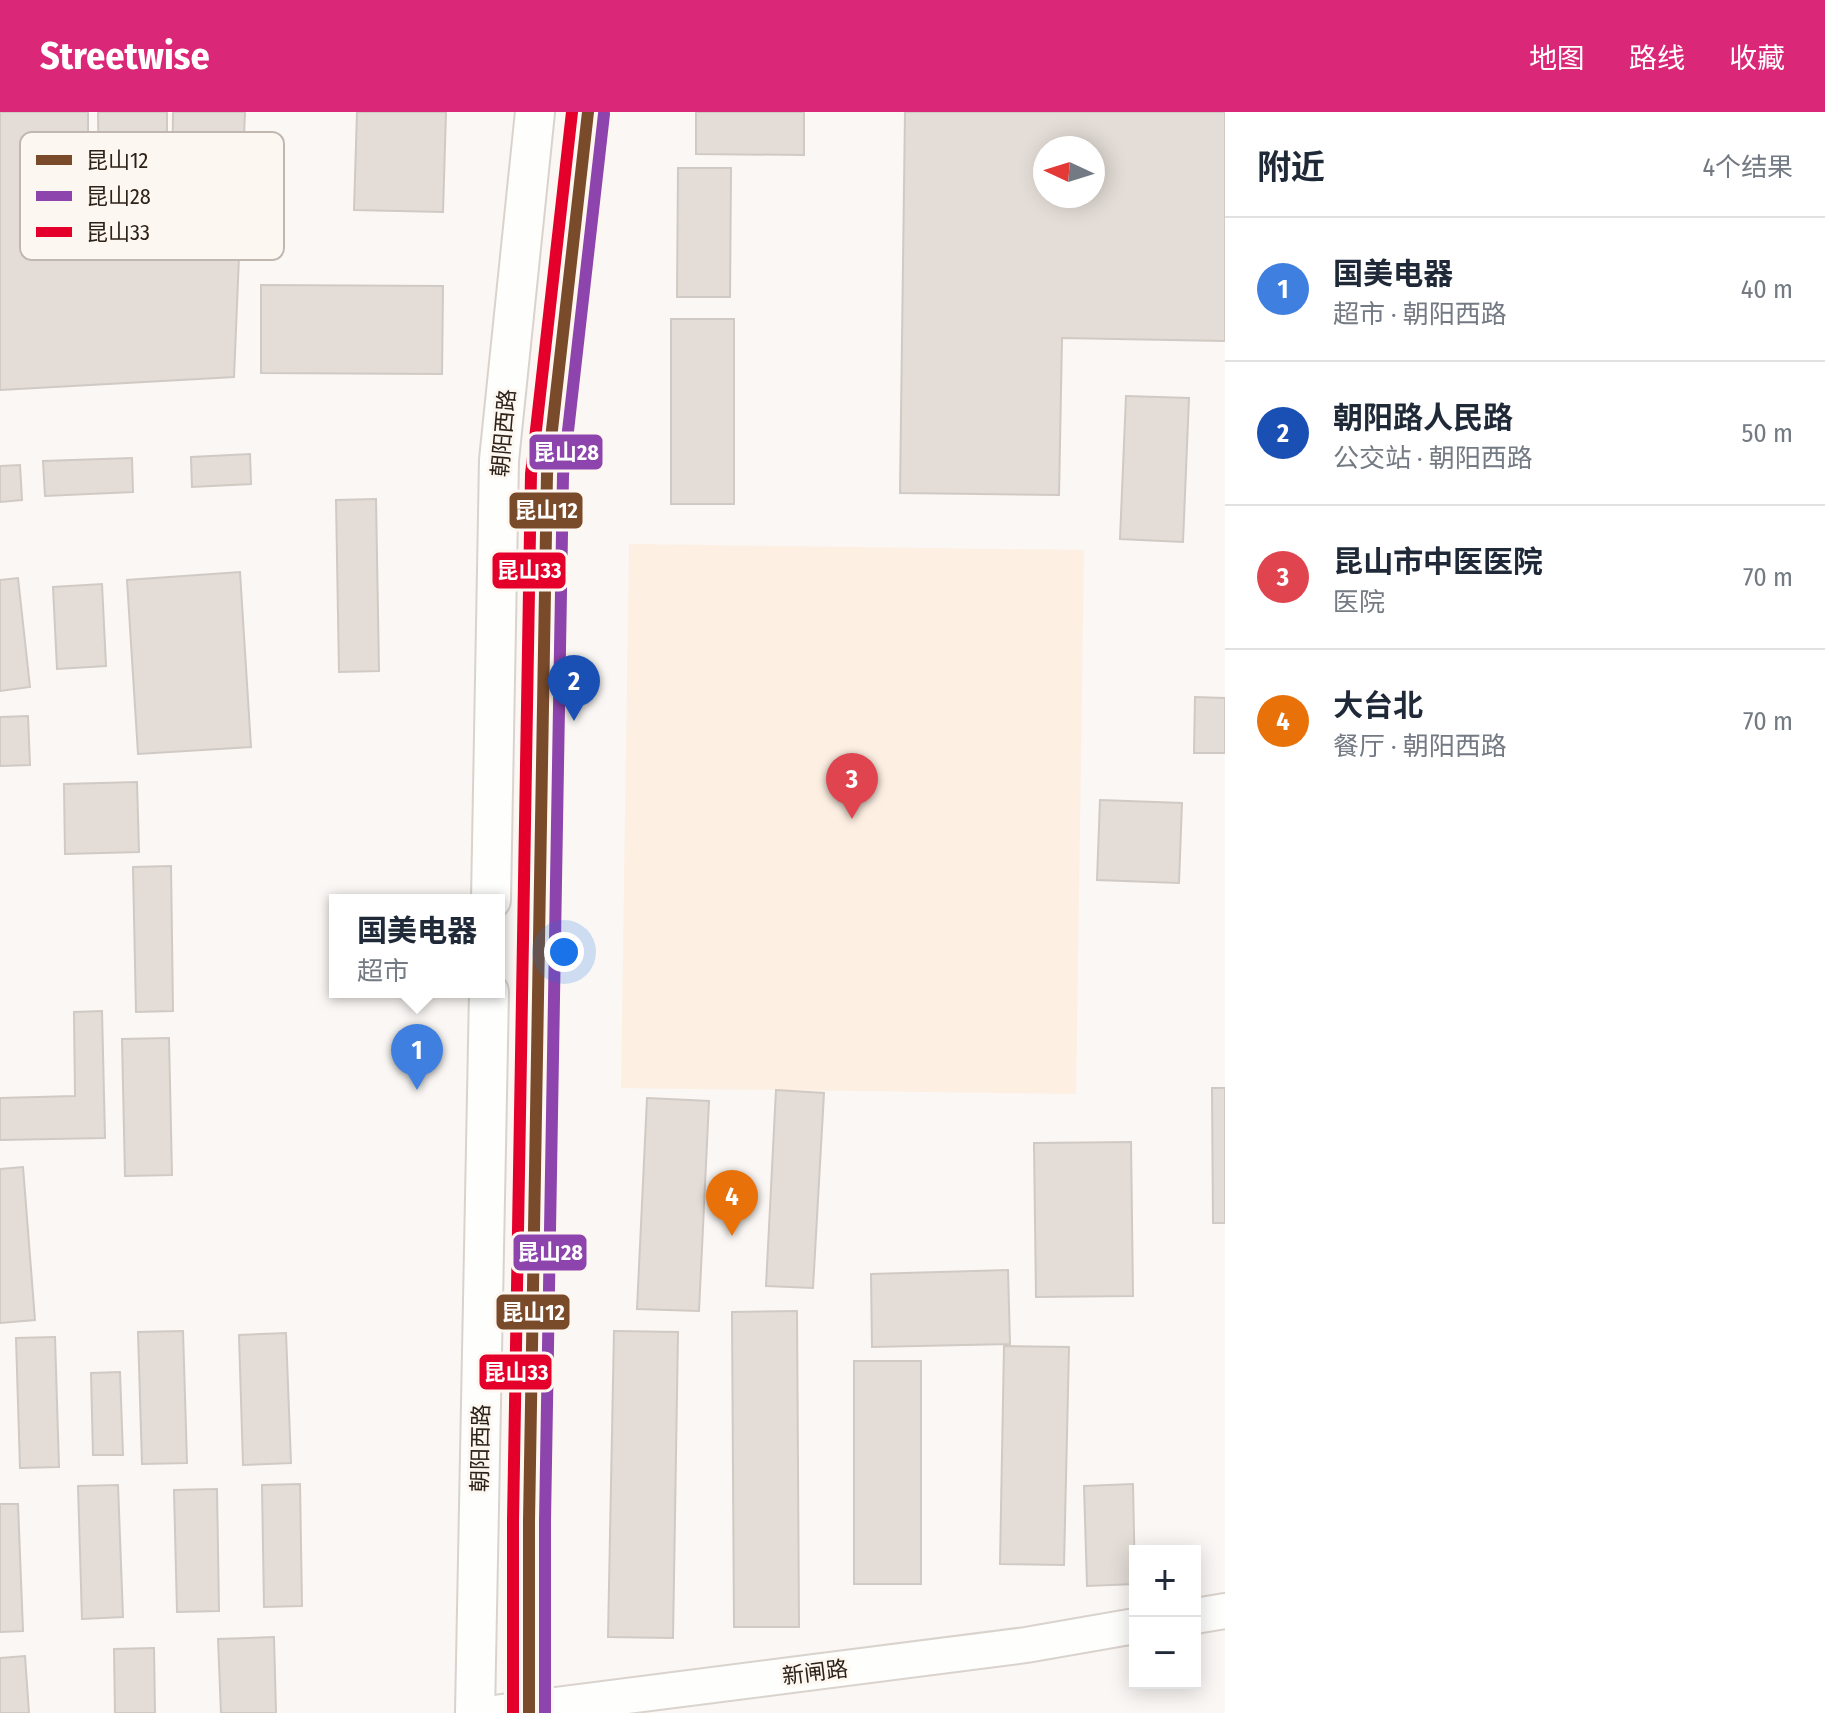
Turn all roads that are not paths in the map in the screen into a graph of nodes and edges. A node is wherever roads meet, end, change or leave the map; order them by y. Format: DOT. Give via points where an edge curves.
graph roads {
  1 [pos="535,112"];
  2 [pos="588,112"];
  3 [pos="491,894"];
  4 [pos="489,998"];
  5 [pos="1225,1611"];
  6 [pos="1201,1615"];
  7 [pos="1129,1627"];
  8 [pos="518,1712"];
  9 [pos="475,1713"];
  1 -- 3 [label="main road, 朝阳西路" via="499,460"];
  2 -- 8 [label="main road" via="547,474 529,1490"];
  4 -- 9 [label="main road, 朝阳西路"];
  5 -- 6 [label="street"];
  7 -- 8 [label="street, 新闸路"];
}
